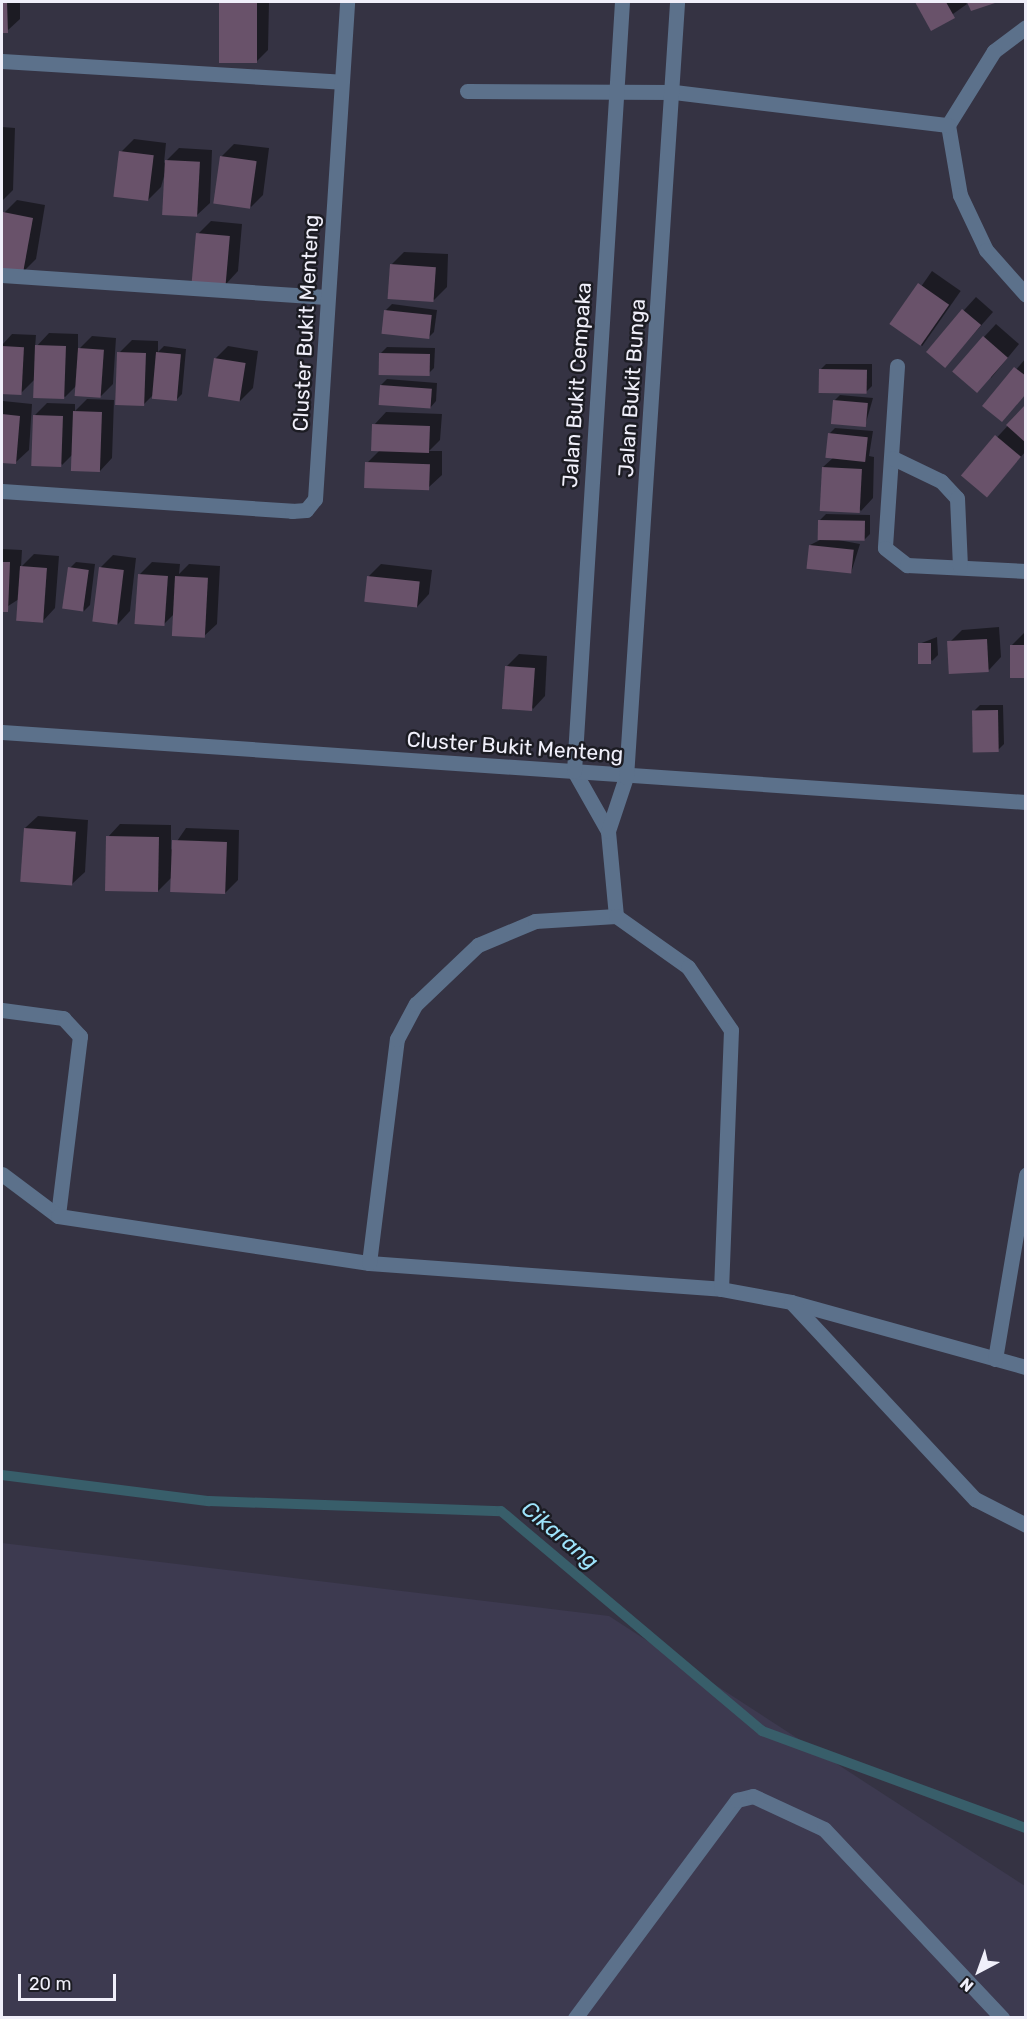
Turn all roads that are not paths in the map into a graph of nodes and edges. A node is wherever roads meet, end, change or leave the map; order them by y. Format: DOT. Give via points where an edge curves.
graph roads {
  1 [pos="347,2"];
  2 [pos="622,2"];
  3 [pos="676,2"];
  4 [pos="1026,27"];
  5 [pos="2,61"];
  6 [pos="341,82"];
  7 [pos="467,91"];
  8 [pos="616,91"];
  9 [pos="674,92"];
  10 [pos="948,125"];
  11 [pos="2,275"];
  12 [pos="1026,295"];
  13 [pos="326,297"];
  14 [pos="897,366"];
  15 [pos="893,458"];
  16 [pos="2,491"];
  17 [pos="960,566"];
  18 [pos="1026,571"];
  19 [pos="2,732"];
  20 [pos="574,771"];
  21 [pos="626,777"];
  22 [pos="1026,802"];
  23 [pos="608,831"];
  24 [pos="616,916"];
  25 [pos="2,1010"];
  26 [pos="2,1174"];
  27 [pos="1026,1175"];
  28 [pos="58,1216"];
  29 [pos="369,1263"];
  30 [pos="721,1289"];
  31 [pos="791,1302"];
  32 [pos="995,1359"];
  33 [pos="1026,1367"];
  34 [pos="1026,1525"];
  35 [pos="575,2018"];
  36 [pos="1002,2018"];
  1 -- 6 [label="street, Cluster Bukit Menteng"];
  2 -- 8 [label="street, Jalan Bukit Cempaka"];
  3 -- 9 [label="street, Jalan Bukit Bunga"];
  4 -- 10 [label="street" via="994,51"];
  5 -- 6 [label="street"];
  6 -- 13 [label="street, Cluster Bukit Menteng"];
  7 -- 8 [label="street"];
  8 -- 9 [label="street"];
  8 -- 20 [label="street, Jalan Bukit Cempaka"];
  9 -- 10 [label="street"];
  9 -- 21 [label="street, Jalan Bukit Bunga"];
  10 -- 12 [label="street" via="960,195 986,250"];
  11 -- 13 [label="street"];
  13 -- 16 [label="street, Cluster Bukit Menteng" via="322,432 315,499 306,510"];
  14 -- 15 [label="street"];
  15 -- 17 [label="street" via="941,481 957,498"];
  15 -- 17 [label="street" via="885,548 907,565"];
  17 -- 18 [label="street"];
  19 -- 20 [label="street, Cluster Bukit Menteng"];
  20 -- 21 [label="street, Cluster Bukit Menteng"];
  20 -- 23 [label="street"];
  21 -- 22 [label="street, Cluster Bukit Menteng"];
  21 -- 23 [label="street, Jalan Bukit Bunga"];
  23 -- 24 [label="street"];
  24 -- 29 [label="street" via="535,921 478,945 416,1004 397,1039"];
  24 -- 30 [label="street" via="688,967 731,1030"];
  25 -- 28 [label="street" via="63,1018 80,1036"];
  26 -- 28 [label="street"];
  27 -- 32 [label="street"];
  28 -- 29 [label="street"];
  29 -- 30 [label="street"];
  30 -- 31 [label="street"];
  31 -- 32 [label="street"];
  31 -- 34 [label="street" via="975,1499"];
  32 -- 33 [label="street"];
  35 -- 36 [label="street" via="737,1800 753,1796 824,1829"];
}
